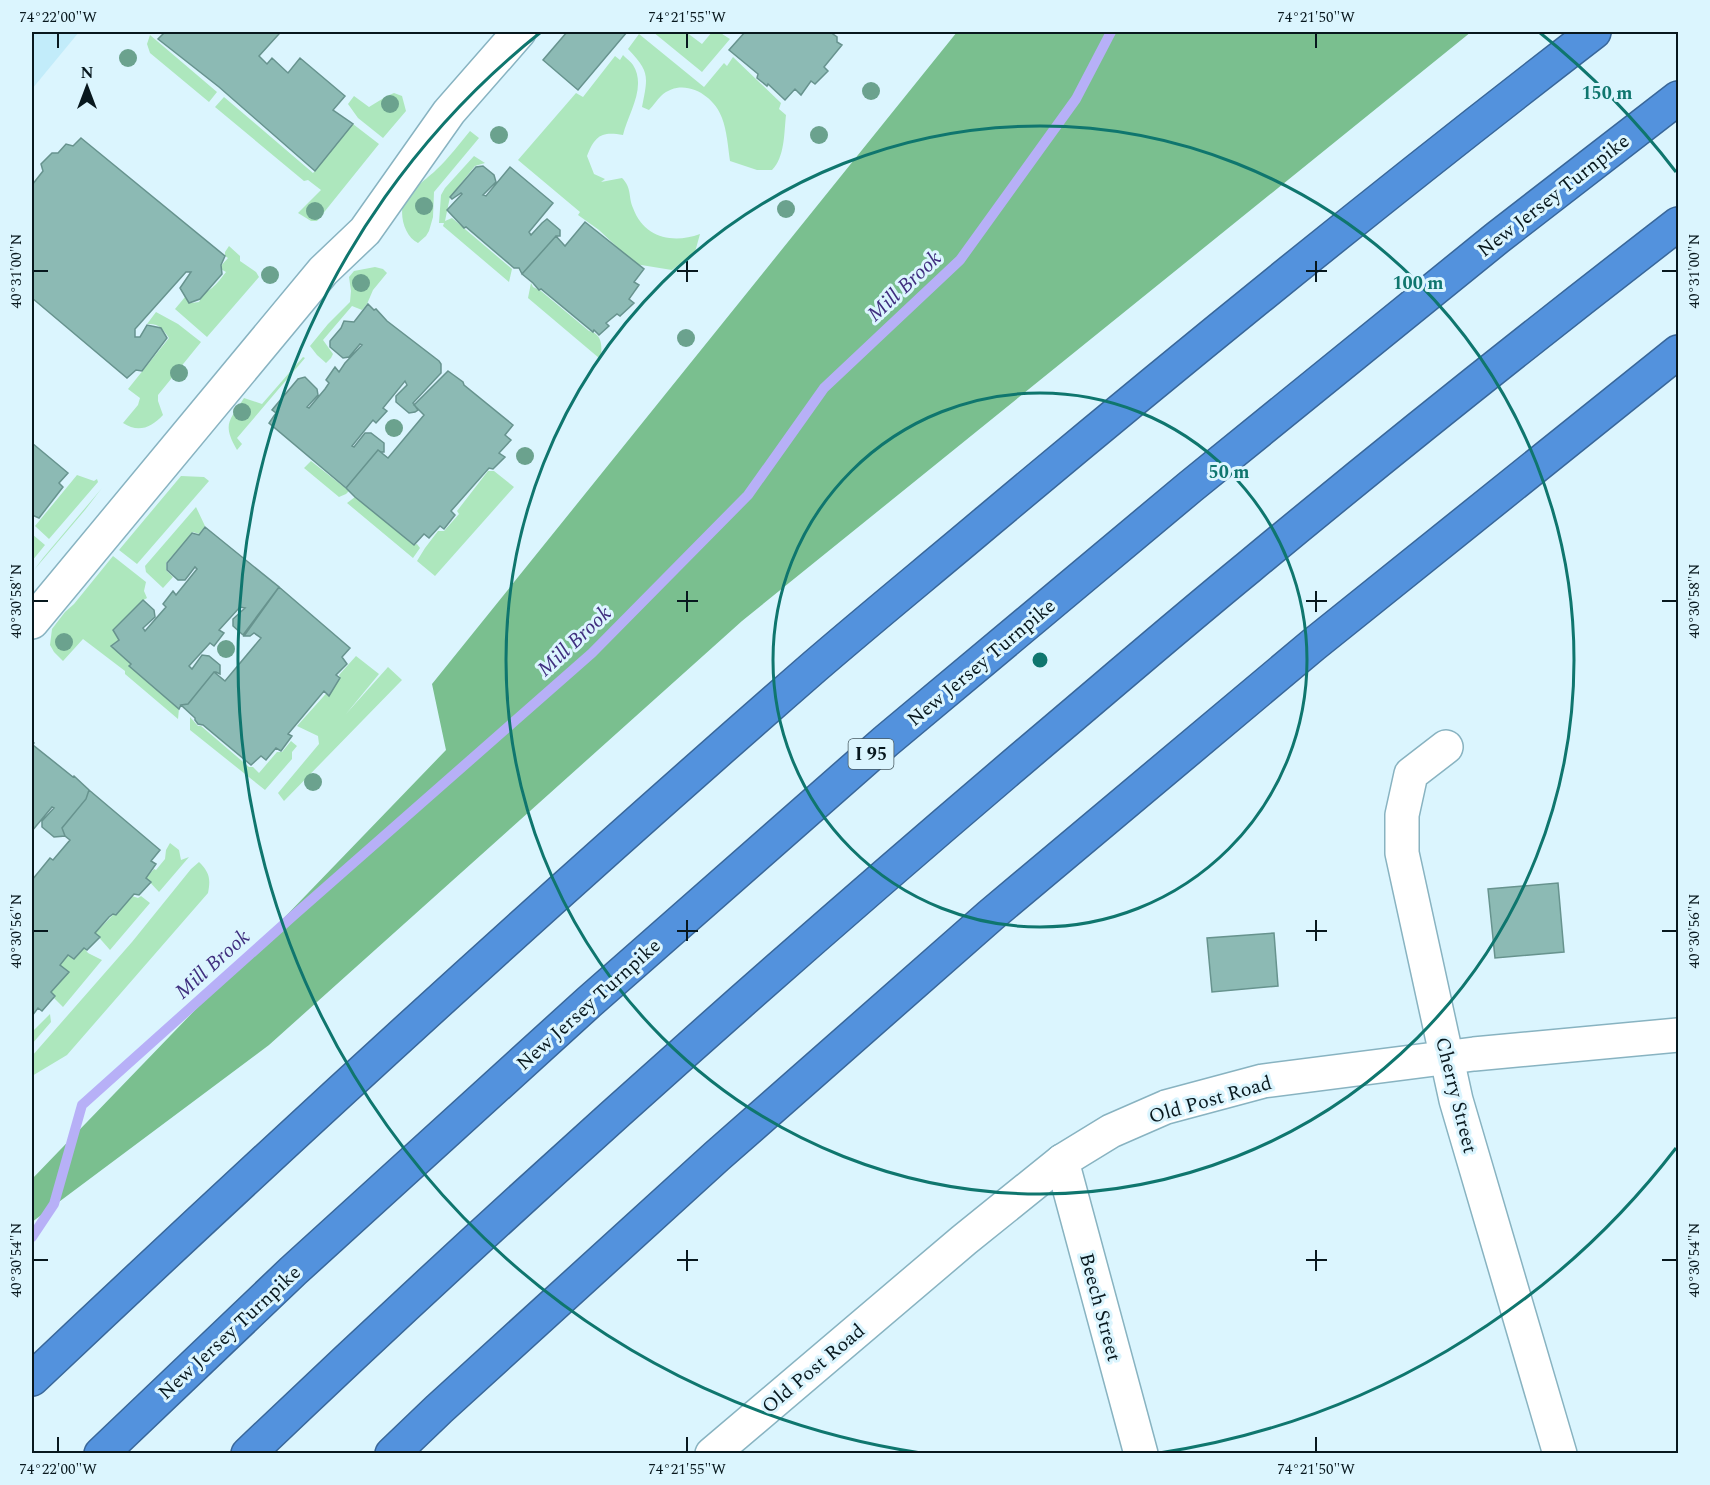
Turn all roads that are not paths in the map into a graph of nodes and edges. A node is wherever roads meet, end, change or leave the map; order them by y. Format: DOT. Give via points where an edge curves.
graph roads {
  1 [pos="519,32"];
  2 [pos="1594,32"];
  3 [pos="1678,98"];
  4 [pos="1678,224"];
  5 [pos="1678,352"];
  6 [pos="32,622"];
  7 [pos="1446,747"];
  8 [pos="1678,1035"];
  9 [pos="1446,1058"];
  10 [pos="1062,1161"];
  11 [pos="32,1379"];
  12 [pos="101,1454"];
  13 [pos="248,1454"];
  14 [pos="392,1454"];
  15 [pos="712,1454"];
  16 [pos="1141,1454"];
  17 [pos="1560,1454"];
  1 -- 6 [label="street" via="449,112 365,231 323,271"];
  2 -- 11 [label="highway" via="1419,168 1121,410 817,665 498,948"];
  3 -- 12 [label="highway, New Jersey Turnpike / I 95" via="1478,253 886,741 589,1002 293,1271"];
  4 -- 13 [label="highway" via="1247,568 929,838 645,1087"];
  5 -- 14 [label="highway" via="1313,645 991,915 717,1156"];
  7 -- 9 [label="street, Cherry Street" via="1412,774 1401,815 1402,853"];
  8 -- 9 [label="street, Old Post Road"];
  9 -- 10 [label="street, Old Post Road" via="1263,1081 1177,1104 1111,1131"];
  9 -- 17 [label="street, Cherry Street"];
  10 -- 15 [label="street, Old Post Road"];
  10 -- 16 [label="street, Beech Street"];
}
